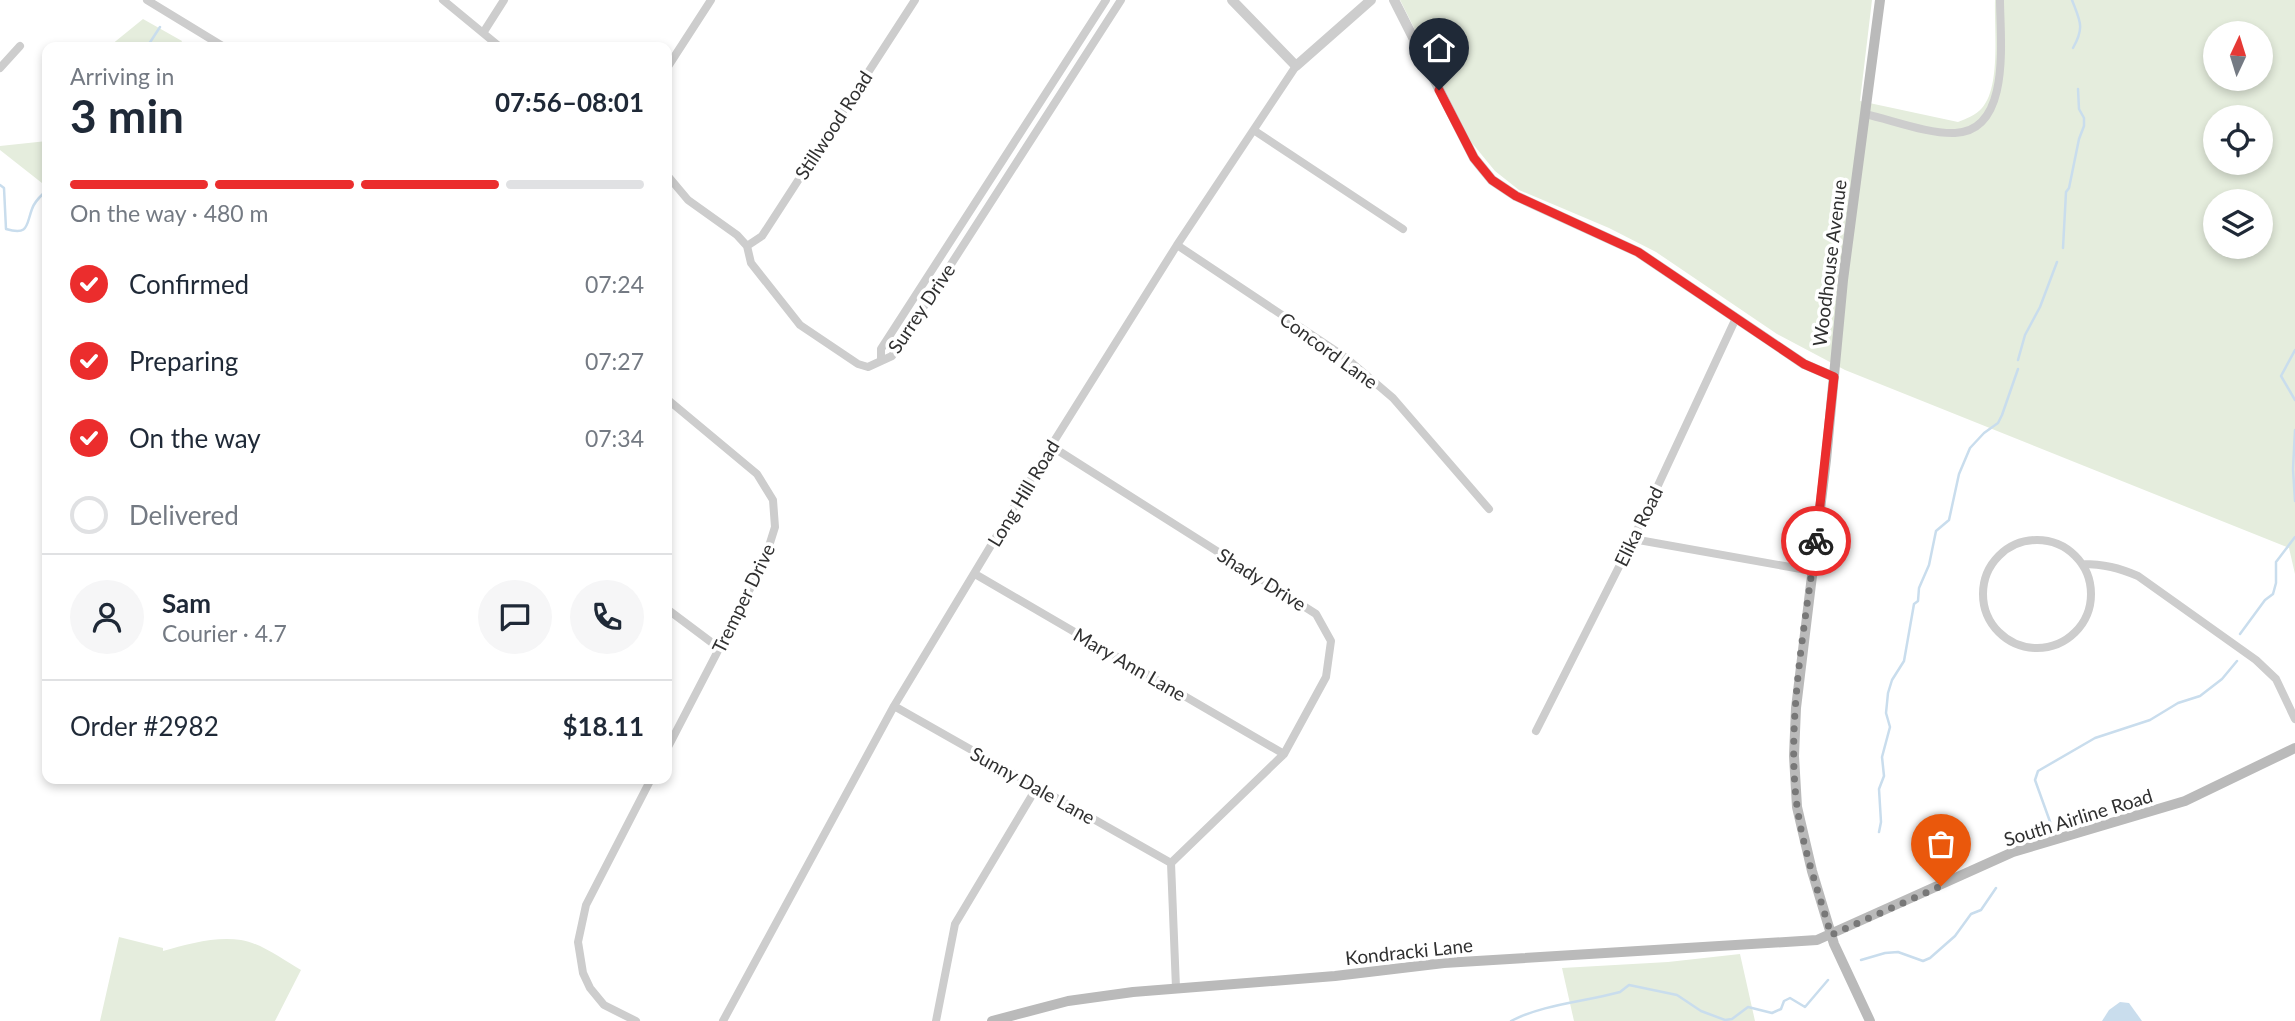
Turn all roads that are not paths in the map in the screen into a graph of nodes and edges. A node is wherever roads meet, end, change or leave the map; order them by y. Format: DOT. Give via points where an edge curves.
graph roads {
  1 [pos="147,0"];
  2 [pos="443,0"];
  3 [pos="503,0"];
  4 [pos="711,0"];
  5 [pos="915,0"];
  6 [pos="1106,0"];
  7 [pos="1121,0"];
  8 [pos="1231,0"];
  9 [pos="1371,0"];
  10 [pos="1394,0"];
  11 [pos="1880,0"];
  12 [pos="2000,0"];
  13 [pos="483,33"];
  14 [pos="216,42"];
  15 [pos="494,42"];
  16 [pos="20,46"];
  17 [pos="672,60"];
  18 [pos="1296,66"];
  19 [pos="0,68"];
  20 [pos="1865,114"];
  21 [pos="1255,131"];
  22 [pos="672,181"];
  23 [pos="1403,229"];
  24 [pos="1177,245"];
  25 [pos="747,246"];
  26 [pos="1736,318"];
  27 [pos="881,361"];
  28 [pos="1834,377"];
  29 [pos="672,403"];
  30 [pos="1051,446"];
  31 [pos="1489,509"];
  32 [pos="1633,539"];
  33 [pos="2082,564"];
  34 [pos="1812,572"];
  35 [pos="975,574"];
  36 [pos="672,613"];
  37 [pos="719,648"];
  38 [pos="894,706"];
  39 [pos="2295,719"];
  40 [pos="1536,731"];
  41 [pos="672,739"];
  42 [pos="2295,748"];
  43 [pos="1284,754"];
  44 [pos="648,784"];
  45 [pos="1037,787"];
  46 [pos="1171,863"];
  47 [pos="1831,935"];
  48 [pos="1176,988"];
  49 [pos="636,1021"];
  50 [pos="723,1021"];
  51 [pos="936,1021"];
  52 [pos="992,1021"];
  53 [pos="1870,1021"];
  1 -- 14 [label="street"];
  2 -- 13 [label="street"];
  3 -- 13 [label="street"];
  4 -- 17 [label="street"];
  5 -- 25 [label="street, Stillwood Road" via="762,236"];
  6 -- 27 [label="street, Surrey Drive" via="881,349"];
  7 -- 27 [label="street, Surrey Drive" via="892,356"];
  8 -- 18 [label="street"];
  9 -- 18 [label="street, Long Hill Road"];
  10 -- 26 [label="street" via="1474,158 1492,180 1516,196 1638,252"];
  11 -- 20 [label="main road, Woodhouse Avenue"];
  12 -- 20 [label="street" via="1998,93 1982,121 1956,133"];
  13 -- 15 [label="street"];
  16 -- 19 [label="street"];
  18 -- 21 [label="street, Long Hill Road"];
  20 -- 28 [label="main road, Woodhouse Avenue"];
  21 -- 23 [label="street"];
  21 -- 24 [label="street, Long Hill Road"];
  22 -- 25 [label="street" via="688,200"];
  24 -- 30 [label="street, Long Hill Road"];
  24 -- 31 [label="street, Concord Lane" via="1345,357 1393,398"];
  25 -- 27 [label="street" via="751,263 800,325 858,365 868,367"];
  26 -- 28 [label="street" via="1804,364"];
  26 -- 32 [label="street, Elika Road"];
  28 -- 34 [label="main road, Woodhouse Avenue"];
  29 -- 37 [label="street, Tremper Drive" via="757,474 769,490 775,510 771,547"];
  30 -- 35 [label="street, Long Hill Road"];
  30 -- 43 [label="street, Shady Drive" via="1317,614 1331,641 1326,677"];
  32 -- 34 [label="street"];
  32 -- 40 [label="street, Elika Road"];
  33 -- 33 [label="street" via="2048,541 2019,542 2007,549 1992,564 1983,583 1982,597 1991,624 2000,635 2025,648 2067,640 2085,619 2090,605 2091,591"];
  33 -- 39 [label="street" via="2118,567 2138,576 2256,660 2276,678"];
  34 -- 47 [label="main road, Woodhouse Avenue" via="1796,708 1795,782 1803,838"];
  35 -- 38 [label="street, Long Hill Road"];
  35 -- 43 [label="street, Mary Ann Lane"];
  36 -- 37 [label="street"];
  37 -- 41 [label="street, Tremper Drive"];
  38 -- 45 [label="street, Sunny Dale Lane"];
  38 -- 50 [label="street, Long Hill Road"];
  42 -- 47 [label="main road, South Airline Road" via="2185,801 2014,852"];
  43 -- 46 [label="street, Shady Drive"];
  44 -- 49 [label="street" via="586,905 578,942 590,988 604,1005"];
  45 -- 46 [label="street, Sunny Dale Lane"];
  45 -- 51 [label="street" via="955,924"];
  46 -- 48 [label="street"];
  47 -- 48 [label="main road, Kondracki Lane" via="1809,941 1476,961"];
  47 -- 53 [label="main road, Woodhouse Avenue"];
  48 -- 52 [label="main road, Kondracki Lane" via="1068,1001"];
}
